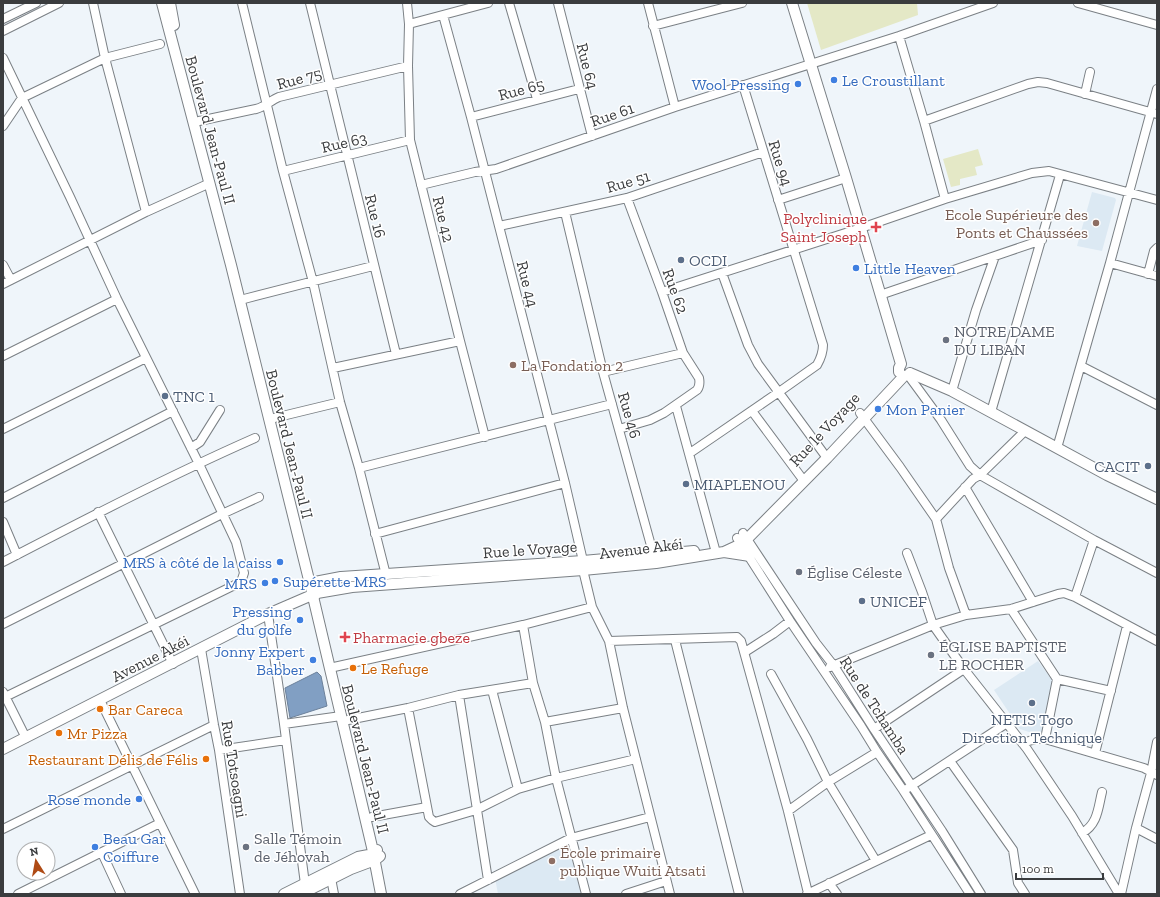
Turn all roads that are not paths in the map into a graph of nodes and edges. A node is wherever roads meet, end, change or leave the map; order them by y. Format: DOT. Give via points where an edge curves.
graph roads {
  1 [pos="36,3"];
  2 [pos="59,3"];
  3 [pos="93,3"];
  4 [pos="162,3"];
  5 [pos="170,3"];
  6 [pos="242,3"];
  7 [pos="310,3"];
  8 [pos="407,3"];
  9 [pos="488,3"];
  10 [pos="509,3"];
  11 [pos="558,3"];
  12 [pos="648,3"];
  13 [pos="742,3"];
  14 [pos="792,3"];
  15 [pos="993,3"];
  16 [pos="1078,3"];
  17 [pos="713,7"];
  18 [pos="443,15"];
  19 [pos="3,19"];
  20 [pos="409,24"];
  21 [pos="1157,24"];
  22 [pos="653,26"];
  23 [pos="3,31"];
  24 [pos="899,36"];
  25 [pos="160,44"];
  26 [pos="3,58"];
  27 [pos="106,58"];
  28 [pos="811,65"];
  29 [pos="408,66"];
  30 [pos="1090,72"];
  31 [pos="330,85"];
  32 [pos="743,85"];
  33 [pos="579,89"];
  34 [pos="1157,89"];
  35 [pos="1085,94"];
  36 [pos="22,98"];
  37 [pos="537,100"];
  38 [pos="268,104"];
  39 [pos="675,107"];
  40 [pos="1154,113"];
  41 [pos="471,117"];
  42 [pos="199,121"];
  43 [pos="924,121"];
  44 [pos="3,126"];
  45 [pos="592,136"];
  46 [pos="410,140"];
  47 [pos="763,152"];
  48 [pos="346,156"];
  49 [pos="283,171"];
  50 [pos="484,171"];
  51 [pos="1060,175"];
  52 [pos="846,178"];
  53 [pos="210,184"];
  54 [pos="421,185"];
  55 [pos="1129,193"];
  56 [pos="627,198"];
  57 [pos="945,199"];
  58 [pos="778,200"];
  59 [pos="1157,200"];
  60 [pos="146,212"];
  61 [pos="565,212"];
  62 [pos="498,226"];
  63 [pos="861,228"];
  64 [pos="1042,240"];
  65 [pos="90,241"];
  66 [pos="1157,248"];
  67 [pos="793,250"];
  68 [pos="994,256"];
  69 [pos="1110,263"];
  70 [pos="3,265"];
  71 [pos="373,266"];
  72 [pos="722,273"];
  73 [pos="1148,274"];
  74 [pos="1157,276"];
  75 [pos="7,282"];
  76 [pos="313,282"];
  77 [pos="662,292"];
  78 [pos="880,295"];
  79 [pos="117,299"];
  80 [pos="244,299"];
  81 [pos="460,341"];
  82 [pos="683,353"];
  83 [pos="396,354"];
  84 [pos="3,356"];
  85 [pos="146,358"];
  86 [pos="1081,366"];
  87 [pos="333,368"];
  88 [pos="604,372"];
  89 [pos="905,372"];
  90 [pos="952,391"];
  91 [pos="779,392"];
  92 [pos="340,402"];
  93 [pos="612,404"];
  94 [pos="1157,405"];
  95 [pos="676,406"];
  96 [pos="220,410"];
  97 [pos="173,411"];
  98 [pos="752,411"];
  99 [pos="991,412"];
  100 [pos="862,416"];
  101 [pos="274,418"];
  102 [pos="548,420"];
  103 [pos="3,429"];
  104 [pos="619,429"];
  105 [pos="1025,431"];
  106 [pos="485,437"];
  107 [pos="255,438"];
  108 [pos="192,448"];
  109 [pos="1057,448"];
  110 [pos="690,453"];
  111 [pos="825,456"];
  112 [pos="199,463"];
  113 [pos="359,468"];
  114 [pos="980,475"];
  115 [pos="801,477"];
  116 [pos="565,483"];
  117 [pos="965,487"];
  118 [pos="260,497"];
  119 [pos="3,498"];
  120 [pos="1157,499"];
  121 [pos="98,512"];
  122 [pos="222,514"];
  123 [pos="936,519"];
  124 [pos="3,522"];
  125 [pos="375,534"];
  126 [pos="742,538"];
  127 [pos="1094,540"];
  128 [pos="718,552"];
  129 [pos="907,553"];
  130 [pos="17,555"];
  131 [pos="750,556"];
  132 [pos="655,559"];
  133 [pos="3,562"];
  134 [pos="123,565"];
  135 [pos="583,565"];
  136 [pos="1157,573"];
  137 [pos="386,575"];
  138 [pos="313,591"];
  139 [pos="1075,597"];
  140 [pos="1033,602"];
  141 [pos="592,607"];
  142 [pos="1011,610"];
  143 [pos="268,614"];
  144 [pos="966,615"];
  145 [pos="790,621"];
  146 [pos="3,624"];
  147 [pos="153,624"];
  148 [pos="523,625"];
  149 [pos="933,625"];
  150 [pos="1127,626"];
  151 [pos="675,640"];
  152 [pos="609,641"];
  153 [pos="1157,641"];
  154 [pos="201,649"];
  155 [pos="744,652"];
  156 [pos="173,664"];
  157 [pos="834,666"];
  158 [pos="334,667"];
  159 [pos="964,669"];
  160 [pos="823,670"];
  161 [pos="771,674"];
  162 [pos="1057,679"];
  163 [pos="533,683"];
  164 [pos="492,690"];
  165 [pos="1111,691"];
  166 [pos="459,695"];
  167 [pos="4,696"];
  168 [pos="100,700"];
  169 [pos="408,708"];
  170 [pos="623,708"];
  171 [pos="344,718"];
  172 [pos="545,722"];
  173 [pos="1007,723"];
  174 [pos="284,724"];
  175 [pos="214,725"];
  176 [pos="874,729"];
  177 [pos="26,738"];
  178 [pos="1045,739"];
  179 [pos="286,740"];
  180 [pos="1157,742"];
  181 [pos="1022,743"];
  182 [pos="3,749"];
  183 [pos="219,750"];
  184 [pos="876,752"];
  185 [pos="1095,753"];
  186 [pos="636,759"];
  187 [pos="950,760"];
  188 [pos="132,765"];
  189 [pos="1154,774"];
  190 [pos="556,778"];
  191 [pos="828,782"];
  192 [pos="912,786"];
  193 [pos="518,789"];
  194 [pos="904,790"];
  195 [pos="1102,792"];
  196 [pos="427,807"];
  197 [pos="476,810"];
  198 [pos="788,811"];
  199 [pos="372,817"];
  200 [pos="650,817"];
  201 [pos="160,823"];
  202 [pos="1136,828"];
  203 [pos="3,829"];
  204 [pos="1082,833"];
  205 [pos="931,835"];
  206 [pos="571,838"];
  207 [pos="1157,839"];
  208 [pos="102,853"];
  209 [pos="376,856"];
  210 [pos="358,861"];
  211 [pos="876,861"];
  212 [pos="331,875"];
  213 [pos="488,880"];
  214 [pos="666,881"];
  215 [pos="829,883"];
  216 [pos="305,884"];
  217 [pos="1122,893"];
  218 [pos="18,894"];
  219 [pos="121,894"];
  220 [pos="195,894"];
  221 [pos="240,894"];
  222 [pos="284,894"];
  223 [pos="301,894"];
  224 [pos="334,894"];
  225 [pos="381,894"];
  226 [pos="387,894"];
  227 [pos="460,894"];
  228 [pos="586,894"];
  229 [pos="626,894"];
  230 [pos="670,894"];
  231 [pos="739,894"];
  232 [pos="808,894"];
  233 [pos="837,894"];
  234 [pos="970,894"];
  235 [pos="981,894"];
  236 [pos="1025,894"];
  1 -- 19 [label="street"];
  2 -- 23 [label="street"];
  3 -- 27 [label="street"];
  4 -- 53 [label="main road, Boulevard Jean-Paul II"];
  5 -- 42 [label="main road, Boulevard Jean-Paul II"];
  6 -- 38 [label="street"];
  7 -- 31 [label="street, Rue 16"];
  8 -- 20 [label="street, Rue 42"];
  9 -- 18 [label="street"];
  10 -- 37 [label="street"];
  11 -- 33 [label="street, Rue 64"];
  12 -- 22 [label="street"];
  13 -- 17 [label="street"];
  14 -- 28 [label="main road"];
  15 -- 24 [label="street, Rue 61"];
  16 -- 21 [label="street"];
  17 -- 22 [label="street"];
  18 -- 20 [label="street"];
  18 -- 41 [label="street, Rue 44"];
  20 -- 29 [label="street, Rue 42"];
  22 -- 39 [label="street"];
  24 -- 28 [label="street, Rue 61"];
  24 -- 43 [label="street"];
  25 -- 27 [label="street"];
  26 -- 36 [label="street"];
  27 -- 36 [label="street"];
  27 -- 60 [label="street"];
  28 -- 32 [label="street, Rue 61"];
  28 -- 52 [label="main road"];
  29 -- 31 [label="street, Rue 75"];
  29 -- 46 [label="street, Rue 42"];
  30 -- 35 [label="street"];
  31 -- 38 [label="street, Rue 75" via="279,97"];
  31 -- 48 [label="street, Rue 16"];
  32 -- 39 [label="street, Rue 61"];
  32 -- 47 [label="street, Rue 94"];
  33 -- 37 [label="street, Rue 65"];
  33 -- 45 [label="street, Rue 64"];
  34 -- 40 [label="street"];
  35 -- 40 [label="street"];
  35 -- 43 [label="street" via="1038,82"];
  36 -- 44 [label="street"];
  36 -- 65 [label="street"];
  37 -- 41 [label="street, Rue 65"];
  38 -- 42 [label="street, Rue 75"];
  38 -- 49 [label="street"];
  39 -- 45 [label="street, Rue 61"];
  40 -- 55 [label="street"];
  41 -- 50 [label="street, Rue 44"];
  42 -- 80 [label="main road, Boulevard Jean-Paul II"];
  43 -- 57 [label="street"];
  45 -- 50 [label="street, Rue 61"];
  46 -- 48 [label="street, Rue 63"];
  46 -- 54 [label="street, Rue 42"];
  47 -- 56 [label="street, Rue 51"];
  47 -- 58 [label="street, Rue 94"];
  48 -- 49 [label="street, Rue 63"];
  48 -- 71 [label="street, Rue 16"];
  49 -- 76 [label="street"];
  50 -- 54 [label="street, Rue 61"];
  50 -- 62 [label="street, Rue 44"];
  51 -- 55 [label="street"];
  51 -- 57 [label="street" via="1049,171 1032,173"];
  51 -- 64 [label="street"];
  52 -- 58 [label="street"];
  52 -- 63 [label="main road"];
  53 -- 60 [label="street"];
  53 -- 138 [label="main road, Boulevard Jean-Paul II"];
  54 -- 81 [label="street, Rue 42"];
  55 -- 59 [label="street"];
  55 -- 69 [label="street"];
  56 -- 61 [label="street, Rue 51"];
  56 -- 77 [label="street, Rue 62"];
  57 -- 63 [label="street"];
  58 -- 67 [label="street, Rue 94"];
  60 -- 65 [label="street"];
  61 -- 62 [label="street, Rue 51"];
  61 -- 88 [label="street, Rue 46"];
  62 -- 102 [label="street, Rue 44"];
  63 -- 67 [label="street"];
  63 -- 78 [label="main road"];
  64 -- 68 [label="street"];
  64 -- 99 [label="street"];
  65 -- 75 [label="street"];
  65 -- 79 [label="street"];
  66 -- 73 [label="street"];
  67 -- 72 [label="street"];
  67 -- 91 [label="street, Rue 94" via="823,351 817,365"];
  68 -- 78 [label="street"];
  68 -- 90 [label="street"];
  69 -- 73 [label="street"];
  69 -- 86 [label="street"];
  70 -- 75 [label="street"];
  71 -- 76 [label="street"];
  71 -- 83 [label="street, Rue 16"];
  72 -- 77 [label="street"];
  72 -- 91 [label="street" via="748,345 758,364"];
  73 -- 74 [label="street"];
  76 -- 80 [label="street"];
  76 -- 87 [label="street"];
  77 -- 82 [label="street, Rue 62"];
  78 -- 89 [label="main road"];
  79 -- 84 [label="street"];
  79 -- 85 [label="street"];
  80 -- 101 [label="main road, Boulevard Jean-Paul II"];
  81 -- 83 [label="street"];
  81 -- 106 [label="street, Rue 42"];
  82 -- 88 [label="street"];
  82 -- 95 [label="street, Rue 62" via="699,378 700,387"];
  83 -- 87 [label="street"];
  85 -- 97 [label="street"];
  85 -- 103 [label="street"];
  86 -- 94 [label="street"];
  86 -- 109 [label="street"];
  87 -- 92 [label="street"];
  88 -- 93 [label="street, Rue 46"];
  89 -- 90 [label="main road"];
  89 -- 100 [label="main road, Rue le Voyage"];
  89 -- 114 [label="street" via="942,420 970,466"];
  90 -- 99 [label="main road"];
  91 -- 98 [label="street, Rue 94"];
  91 -- 111 [label="street"];
  92 -- 101 [label="street"];
  92 -- 113 [label="street"];
  93 -- 102 [label="street"];
  93 -- 104 [label="street, Rue 46"];
  95 -- 104 [label="street" via="650,420"];
  95 -- 110 [label="street"];
  96 -- 108 [label="street" via="200,442"];
  97 -- 108 [label="street"];
  97 -- 119 [label="street"];
  98 -- 110 [label="street, Rue 94"];
  98 -- 115 [label="street"];
  99 -- 105 [label="main road"];
  100 -- 111 [label="main road, Rue le Voyage"];
  100 -- 123 [label="street"];
  101 -- 138 [label="main road, Boulevard Jean-Paul II"];
  102 -- 106 [label="street"];
  102 -- 116 [label="street, Rue 44"];
  104 -- 132 [label="street, Rue 46"];
  105 -- 109 [label="main road"];
  105 -- 114 [label="street"];
  106 -- 113 [label="street"];
  107 -- 112 [label="street"];
  108 -- 112 [label="street"];
  109 -- 120 [label="main road"];
  110 -- 128 [label="street"];
  111 -- 115 [label="main road, Rue le Voyage"];
  111 -- 126 [label="main road"];
  112 -- 121 [label="street"];
  112 -- 122 [label="street"];
  113 -- 125 [label="street"];
  114 -- 117 [label="street"];
  114 -- 127 [label="street"];
  115 -- 126 [label="main road, Rue le Voyage"];
  116 -- 125 [label="street"];
  116 -- 135 [label="street, Rue 44"];
  117 -- 123 [label="street"];
  117 -- 140 [label="street"];
  118 -- 122 [label="street"];
  121 -- 130 [label="street"];
  121 -- 134 [label="street"];
  122 -- 134 [label="street"];
  122 -- 147 [label="street" via="236,542 243,578 240,582"];
  123 -- 144 [label="street" via="949,568"];
  124 -- 130 [label="street"];
  125 -- 137 [label="street"];
  126 -- 128 [label="main road, Rue le Voyage"];
  126 -- 131 [label="street, Rue de Tchamba"];
  126 -- 157 [label="street, Rue de Tchamba"];
  127 -- 136 [label="street"];
  127 -- 139 [label="street"];
  128 -- 131 [label="main road"];
  128 -- 132 [label="main road, Rue le Voyage"];
  129 -- 149 [label="street"];
  130 -- 133 [label="street"];
  131 -- 145 [label="street, Rue de Tchamba"];
  132 -- 135 [label="main road, Rue le Voyage"];
  134 -- 146 [label="street"];
  134 -- 147 [label="street"];
  135 -- 137 [label="main road, Rue le Voyage"];
  135 -- 138 [label="main road, Avenue Akéi"];
  135 -- 141 [label="street, Rue 44"];
  137 -- 138 [label="main road, Rue le Voyage" via="341,577"];
  138 -- 143 [label="main road, Avenue Akéi"];
  138 -- 158 [label="main road, Boulevard Jean-Paul II"];
  138 -- 171 [label="main road, Boulevard Jean-Paul II"];
  139 -- 140 [label="street" via="1064,593"];
  139 -- 150 [label="street"];
  140 -- 142 [label="street"];
  141 -- 148 [label="street"];
  141 -- 152 [label="street, Rue 44"];
  142 -- 144 [label="street"];
  142 -- 162 [label="street"];
  143 -- 154 [label="main road, Avenue Akéi"];
  143 -- 174 [label="street"];
  144 -- 149 [label="street"];
  145 -- 155 [label="street"];
  145 -- 160 [label="street, Rue de Tchamba"];
  147 -- 156 [label="street"];
  147 -- 167 [label="street"];
  148 -- 158 [label="street"];
  148 -- 163 [label="street"];
  149 -- 157 [label="street"];
  149 -- 159 [label="street"];
  150 -- 153 [label="street"];
  150 -- 165 [label="street"];
  151 -- 152 [label="street"];
  151 -- 155 [label="street" via="737,637"];
  151 -- 231 [label="street"];
  152 -- 170 [label="street, Rue 44"];
  154 -- 156 [label="main road, Avenue Akéi"];
  154 -- 175 [label="street, Rue Totsoagni"];
  155 -- 198 [label="street"];
  156 -- 168 [label="main road, Avenue Akéi"];
  157 -- 160 [label="street"];
  157 -- 176 [label="street, Rue de Tchamba"];
  158 -- 171 [label="main road, Boulevard Jean-Paul II"];
  159 -- 173 [label="street"];
  159 -- 176 [label="street"];
  160 -- 184 [label="street, Rue de Tchamba"];
  161 -- 191 [label="street"];
  162 -- 165 [label="street"];
  162 -- 178 [label="street"];
  163 -- 164 [label="street"];
  163 -- 172 [label="street"];
  164 -- 166 [label="street"];
  164 -- 193 [label="street"];
  165 -- 185 [label="street"];
  166 -- 169 [label="street"];
  166 -- 197 [label="street"];
  167 -- 177 [label="street"];
  168 -- 177 [label="main road, Avenue Akéi"];
  168 -- 188 [label="street"];
  169 -- 171 [label="street"];
  169 -- 196 [label="street"];
  170 -- 172 [label="street"];
  170 -- 186 [label="street, Rue 44"];
  171 -- 174 [label="street"];
  171 -- 199 [label="main road, Boulevard Jean-Paul II"];
  171 -- 209 [label="main road, Boulevard Jean-Paul II"];
  172 -- 190 [label="street"];
  173 -- 181 [label="street"];
  173 -- 187 [label="street"];
  174 -- 179 [label="street"];
  175 -- 183 [label="street, Rue Totsoagni"];
  175 -- 188 [label="street"];
  176 -- 192 [label="street, Rue de Tchamba"];
  177 -- 182 [label="main road, Avenue Akéi"];
  178 -- 181 [label="street"];
  178 -- 185 [label="street"];
  179 -- 183 [label="street"];
  179 -- 216 [label="street"];
  180 -- 189 [label="street"];
  181 -- 204 [label="street"];
  183 -- 221 [label="street, Rue Totsoagni"];
  184 -- 191 [label="street"];
  184 -- 194 [label="street, Rue de Tchamba"];
  185 -- 189 [label="street" via="1144,768"];
  186 -- 190 [label="street"];
  186 -- 200 [label="street, Rue 44"];
  187 -- 192 [label="street"];
  187 -- 236 [label="street" via="1013,850 1018,883"];
  188 -- 201 [label="street"];
  188 -- 203 [label="street"];
  189 -- 202 [label="street"];
  190 -- 193 [label="street"];
  190 -- 206 [label="street"];
  191 -- 198 [label="street"];
  191 -- 211 [label="street"];
  192 -- 194 [label="street"];
  192 -- 235 [label="street, Rue de Tchamba"];
  193 -- 197 [label="street"];
  194 -- 205 [label="street, Rue de Tchamba"];
  195 -- 204 [label="street" via="1094,823 1090,829"];
  196 -- 197 [label="street" via="430,819 435,822"];
  196 -- 199 [label="street"];
  197 -- 213 [label="street"];
  198 -- 232 [label="street"];
  199 -- 209 [label="main road, Boulevard Jean-Paul II"];
  200 -- 206 [label="street"];
  200 -- 214 [label="street, Rue 44"];
  201 -- 208 [label="street"];
  201 -- 220 [label="street"];
  202 -- 207 [label="street"];
  202 -- 217 [label="street"];
  204 -- 217 [label="street"];
  205 -- 211 [label="street"];
  205 -- 234 [label="street, Rue de Tchamba"];
  206 -- 213 [label="street"];
  206 -- 228 [label="street"];
  208 -- 218 [label="street"];
  208 -- 219 [label="street"];
  209 -- 210 [label="main road"];
  209 -- 210 [label="main road"];
  209 -- 225 [label="main road, Boulevard Jean-Paul II"];
  209 -- 226 [label="main road, Boulevard Jean-Paul II"];
  210 -- 212 [label="main road"];
  211 -- 215 [label="street"];
  212 -- 216 [label="main road"];
  212 -- 223 [label="main road"];
  212 -- 224 [label="street"];
  213 -- 227 [label="street"];
  214 -- 229 [label="street"];
  214 -- 230 [label="street, Rue 44"];
  215 -- 232 [label="street"];
  215 -- 233 [label="street"];
  216 -- 222 [label="main road"];
}
